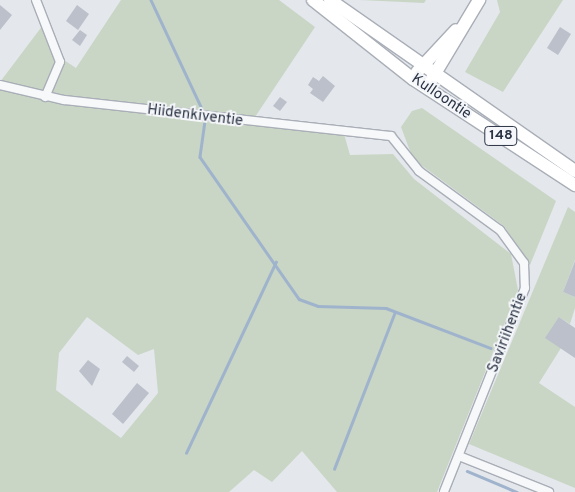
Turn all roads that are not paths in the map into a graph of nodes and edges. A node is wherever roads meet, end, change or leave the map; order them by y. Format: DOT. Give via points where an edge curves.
graph roads {
  1 [pos="36,0"];
  2 [pos="313,0"];
  3 [pos="330,0"];
  4 [pos="479,0"];
  5 [pos="461,25"];
  6 [pos="421,66"];
  7 [pos="435,75"];
  8 [pos="412,78"];
  9 [pos="0,85"];
  10 [pos="426,88"];
  11 [pos="45,97"];
  12 [pos="391,136"];
  13 [pos="575,171"];
  14 [pos="575,185"];
  15 [pos="459,456"];
  16 [pos="444,492"];
  17 [pos="549,492"];
  1 -- 11 [label="street" via="60,62"];
  2 -- 8 [label="main road, Kulloontie / 148"];
  3 -- 6 [label="main road, Kulloontie / 148"];
  4 -- 5 [label="main road"];
  5 -- 6 [label="main road"];
  5 -- 7 [label="main road"];
  6 -- 7 [label="main road, Kulloontie / 148"];
  6 -- 8 [label="main road"];
  7 -- 10 [label="main road"];
  7 -- 13 [label="main road, Kulloontie / 148"];
  8 -- 10 [label="main road, Kulloontie / 148"];
  9 -- 11 [label="street, Hiidenkiventie"];
  10 -- 14 [label="main road, Kulloontie / 148"];
  11 -- 12 [label="street, Hiidenkiventie"];
  12 -- 15 [label="street, Saviriihentie" via="419,171 509,240 527,276"];
  15 -- 16 [label="street, Saviriihentie"];
  15 -- 17 [label="street"];
}
